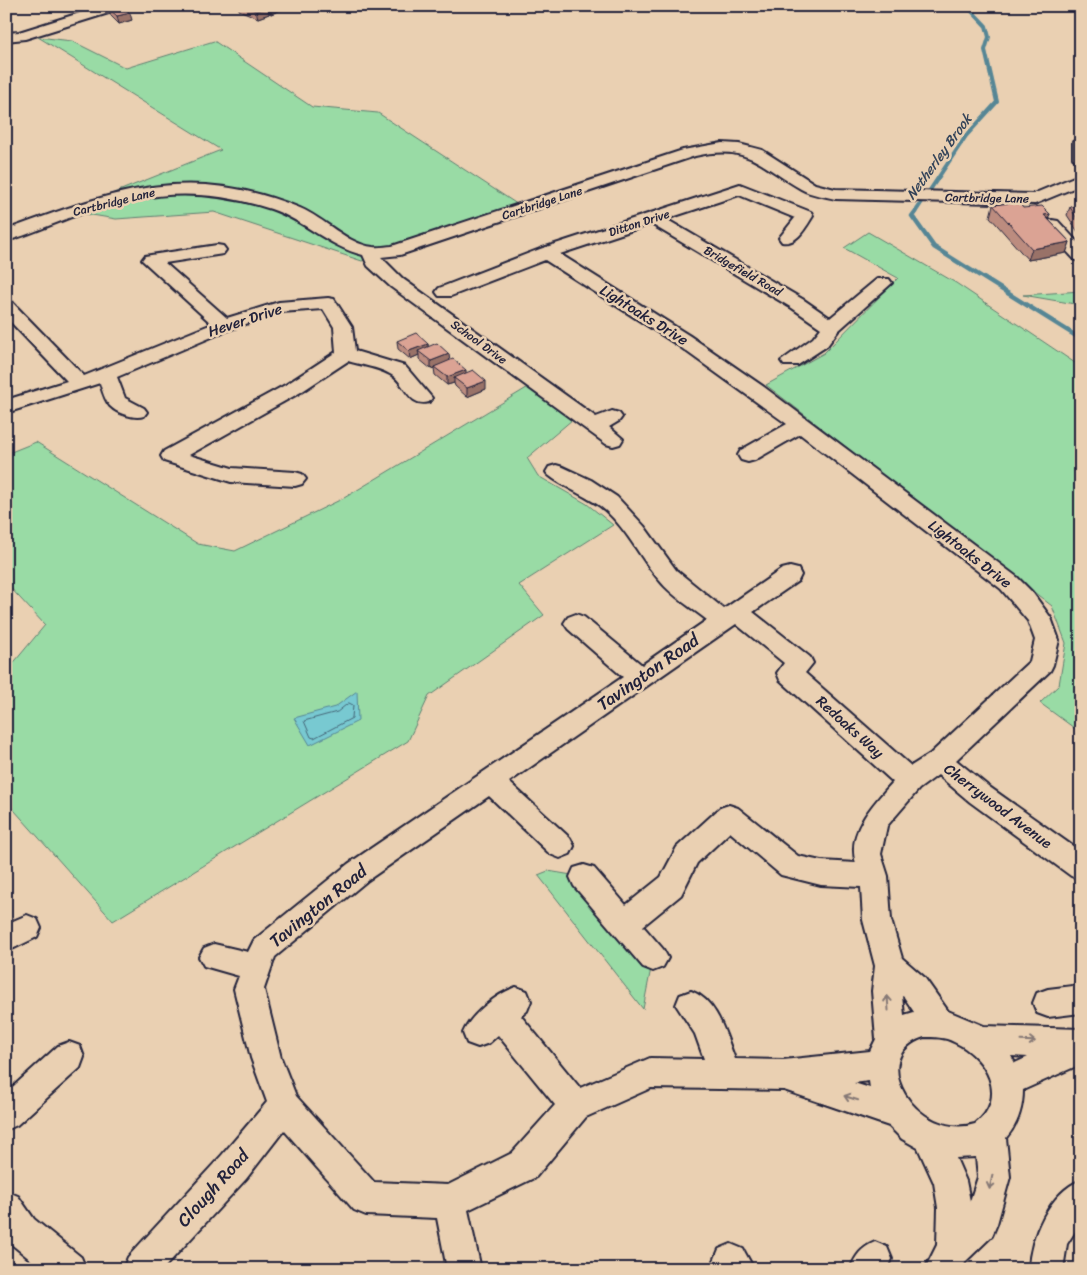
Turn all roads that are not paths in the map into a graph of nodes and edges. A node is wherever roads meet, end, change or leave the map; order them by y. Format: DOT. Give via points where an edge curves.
graph roads {
  1 [pos="110,8"];
  2 [pos="6,37"];
  3 [pos="1081,142"];
  4 [pos="1081,158"];
  5 [pos="1081,179"];
  6 [pos="653,218"];
  7 [pos="1052,226"];
  8 [pos="6,236"];
  9 [pos="788,238"];
  10 [pos="217,250"];
  11 [pos="370,252"];
  12 [pos="546,253"];
  13 [pos="1081,256"];
  14 [pos="883,282"];
  15 [pos="446,293"];
  16 [pos="6,306"];
  17 [pos="224,325"];
  18 [pos="831,327"];
  19 [pos="345,354"];
  20 [pos="791,361"];
  21 [pos="106,375"];
  22 [pos="80,383"];
  23 [pos="422,398"];
  24 [pos="6,407"];
  25 [pos="137,412"];
  26 [pos="801,425"];
  27 [pos="613,439"];
  28 [pos="747,454"];
  29 [pos="556,472"];
  30 [pos="295,479"];
  31 [pos="790,575"];
  32 [pos="729,616"];
  33 [pos="576,623"];
  34 [pos="640,678"];
  35 [pos="939,761"];
  36 [pos="491,781"];
  37 [pos="910,781"];
  38 [pos="560,846"];
  39 [pos="1081,868"];
  40 [pos="874,876"];
  41 [pos="584,877"];
  42 [pos="624,924"];
  43 [pos="214,957"];
  44 [pos="653,958"];
  45 [pos="890,966"];
  46 [pos="257,967"];
  47 [pos="1081,999"];
  48 [pos="1048,1003"];
  49 [pos="691,1005"];
  50 [pos="498,1016"];
  51 [pos="939,1023"];
  52 [pos="979,1040"];
  53 [pos="1081,1044"];
  54 [pos="1081,1048"];
  55 [pos="887,1053"];
  56 [pos="69,1057"];
  57 [pos="725,1075"];
  58 [pos="783,1075"];
  59 [pos="1007,1082"];
  60 [pos="284,1106"];
  61 [pos="575,1106"];
  62 [pos="898,1113"];
  63 [pos="6,1114"];
  64 [pos="990,1134"];
  65 [pos="930,1138"];
  66 [pos="1081,1196"];
  67 [pos="450,1202"];
  68 [pos="6,1208"];
  69 [pos="948,1259"];
  70 [pos="69,1269"];
  71 [pos="140,1269"];
  72 [pos="464,1269"];
  73 [pos="1046,1269"];
  1 -- 2 [label="street" via="20,36"];
  3 -- 4 [label="street"];
  5 -- 11 [label="street, Cartbridge Lane" via="1035,199 868,195 821,191 756,154 713,148 689,153 394,251"];
  6 -- 9 [label="street, Ditton Drive" via="740,188 805,216"];
  6 -- 12 [label="street, Ditton Drive"];
  6 -- 18 [label="street, Bridgefield Road"];
  7 -- 13 [label="street"];
  8 -- 11 [label="street, Cartbridge Lane" via="74,211 166,189 245,196 295,212"];
  10 -- 17 [label="street" via="151,260"];
  11 -- 27 [label="street, School Drive" via="374,262 397,284 604,422"];
  12 -- 15 [label="street, Ditton Drive"];
  12 -- 26 [label="street, Lightoaks Drive" via="684,340"];
  14 -- 18 [label="street"];
  16 -- 22 [label="street"];
  17 -- 19 [label="street, Hever Drive" via="280,307 328,303 342,319 347,340"];
  17 -- 21 [label="street, Hever Drive"];
  18 -- 20 [label="street" via="820,342"];
  19 -- 23 [label="street" via="398,370"];
  19 -- 30 [label="street" via="294,388 171,456 231,475"];
  21 -- 22 [label="street, Hever Drive"];
  21 -- 25 [label="street" via="117,402"];
  22 -- 24 [label="street, Hever Drive"];
  26 -- 28 [label="street"];
  26 -- 35 [label="street, Lightoaks Drive" via="1009,583 1039,618 1047,640 1042,665"];
  29 -- 32 [label="street" via="609,502 636,531 668,576"];
  31 -- 32 [label="street, Tavington Road"];
  32 -- 34 [label="street, Tavington Road"];
  32 -- 37 [label="street, Redoaks Way" via="801,663 790,673"];
  33 -- 34 [label="street"];
  34 -- 36 [label="street, Tavington Road"];
  35 -- 37 [label="street, Lightoaks Drive"];
  35 -- 39 [label="street, Cherrywood Avenue"];
  36 -- 38 [label="street"];
  36 -- 46 [label="street, Tavington Road" via="358,872 264,950"];
  37 -- 40 [label="street, Lightoaks Drive" via="875,821 867,854"];
  40 -- 42 [label="street" via="821,873 791,867 730,816 687,855 671,886"];
  40 -- 45 [label="street, Lightoaks Drive" via="877,920"];
  41 -- 42 [label="street"];
  42 -- 44 [label="street"];
  43 -- 46 [label="street"];
  45 -- 51 [label="street" via="914,987"];
  55 -- 45 [label="street, Lightoaks Drive, one-way"];
  46 -- 60 [label="street, Tavington Road" via="249,989 266,1058"];
  47 -- 48 [label="street"];
  49 -- 57 [label="street" via="707,1026"];
  50 -- 61 [label="street"];
  51 -- 52 [label="street" via="961,1029"];
  51 -- 55 [label="street" via="924,1023 905,1030"];
  52 -- 53 [label="street, one-way"];
  52 -- 59 [label="street" via="999,1062"];
  54 -- 59 [label="street"];
  55 -- 58 [label="street, Tavington Road"];
  55 -- 62 [label="street" via="883,1082"];
  56 -- 63 [label="street"];
  57 -- 58 [label="street, Tavington Road"];
  57 -- 61 [label="street, Tavington Road" via="650,1073"];
  62 -- 58 [label="street, Tavington Road, one-way"];
  59 -- 64 [label="street" via="1008,1101 1002,1121"];
  60 -- 67 [label="street, Tavington Road" via="366,1198"];
  60 -- 71 [label="street, Clough Road" via="234,1167"];
  61 -- 67 [label="street, Tavington Road" via="524,1165"];
  62 -- 65 [label="street"];
  64 -- 65 [label="street" via="976,1141 959,1143"];
  64 -- 69 [label="street, one-way" via="994,1177 980,1224"];
  65 -- 69 [label="street" via="950,1181 955,1208"];
  66 -- 73 [label="street" via="1058,1222 1046,1254"];
  67 -- 72 [label="street"];
  68 -- 70 [label="street" via="22,1231"];
}
